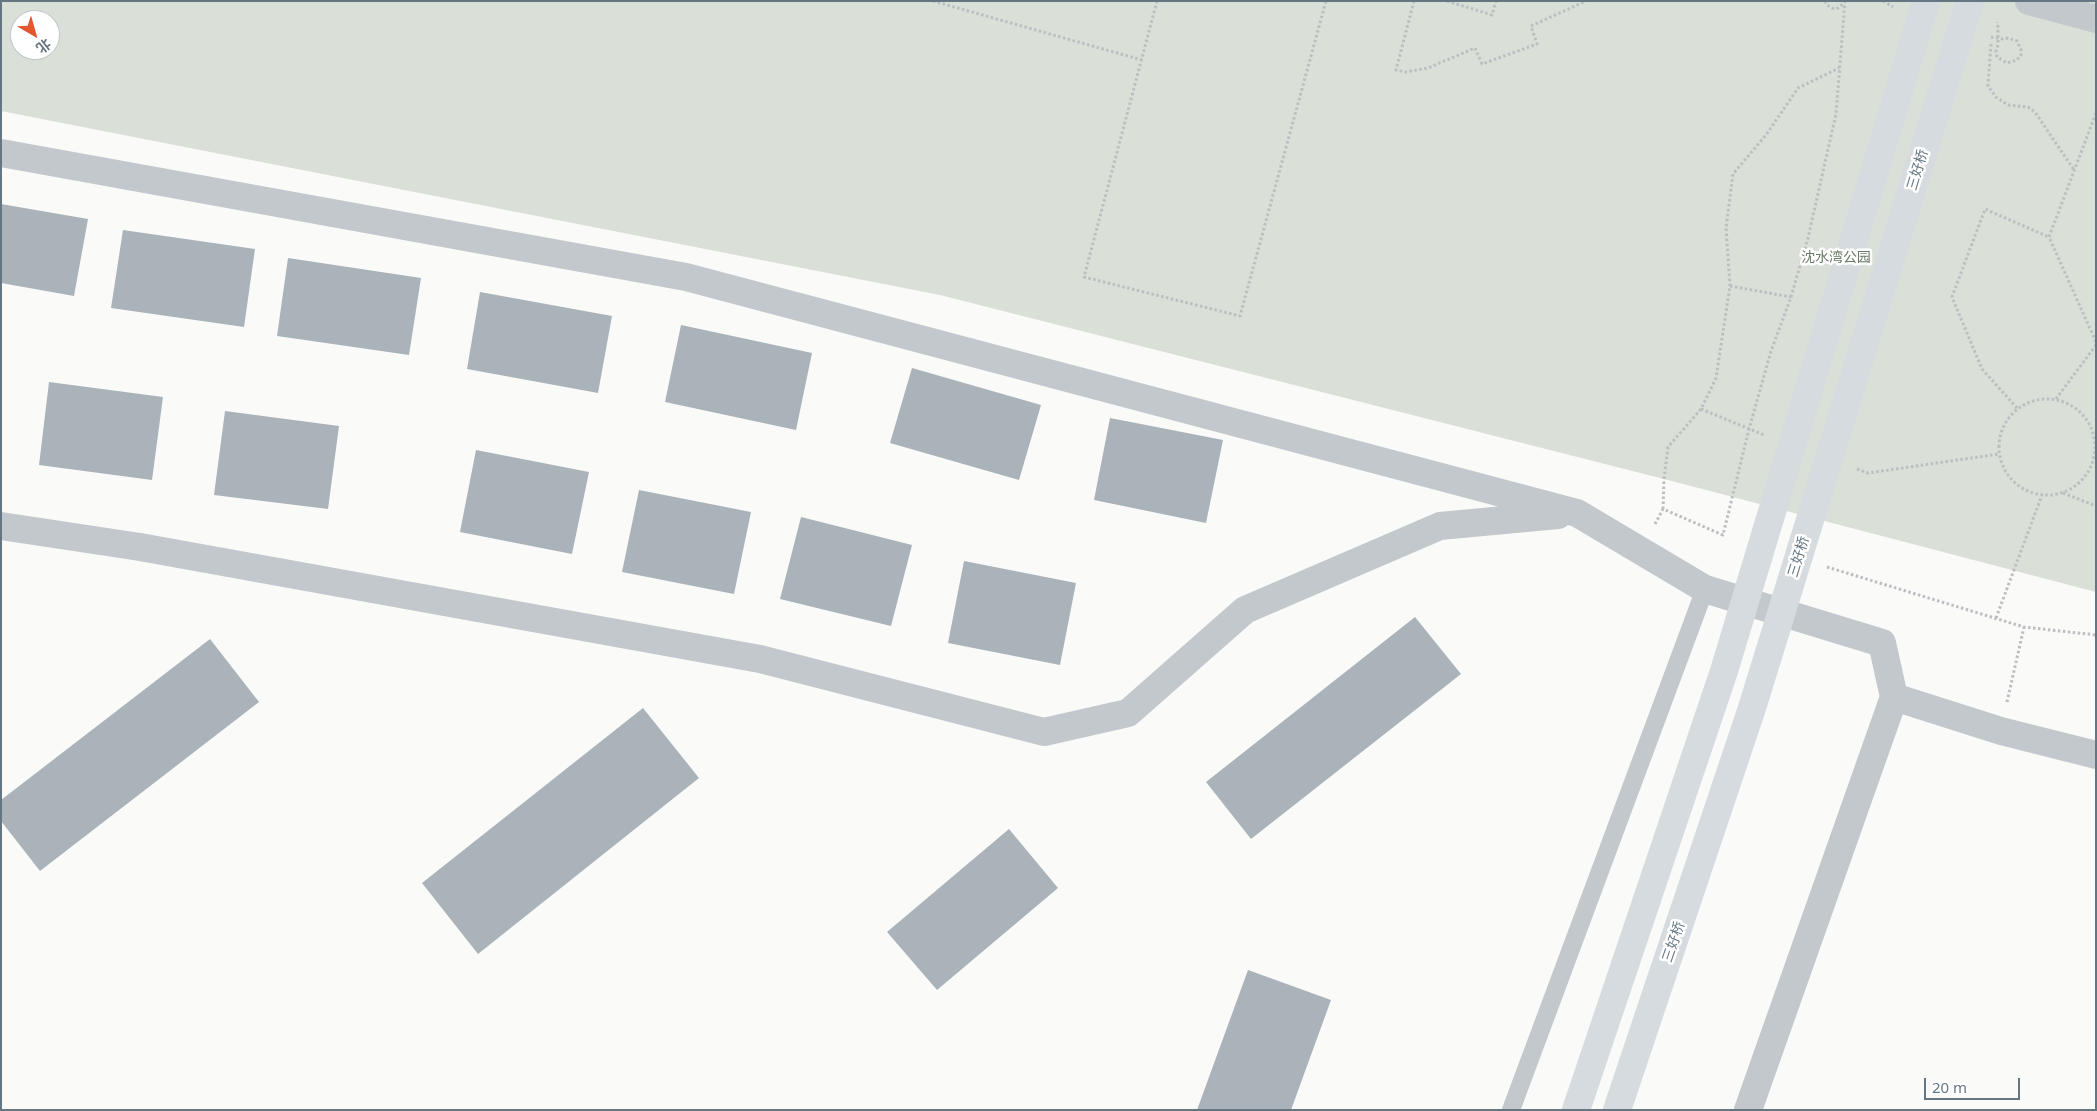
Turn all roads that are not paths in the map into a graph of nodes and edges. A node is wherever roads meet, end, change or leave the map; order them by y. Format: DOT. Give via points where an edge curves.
graph roads {
  1 [pos="1926,1"];
  2 [pos="2029,1"];
  3 [pos="1967,13"];
  4 [pos="2096,19"];
  5 [pos="1,153"];
  6 [pos="1577,513"];
  7 [pos="1,526"];
  8 [pos="1705,590"];
  9 [pos="1894,697"];
  10 [pos="2096,755"];
  11 [pos="1511,1110"];
  12 [pos="1576,1110"];
  13 [pos="1617,1110"];
  14 [pos="1748,1110"];
  1 -- 12 [label="main road" via="1724,671"];
  2 -- 4 [label="street"];
  3 -- 13 [label="main road, 三好桥" via="1752,708"];
  5 -- 6 [label="street" via="686,277"];
  6 -- 7 [label="street" via="1440,526 1245,610 1128,713 1044,732 760,659 140,547"];
  6 -- 8 [label="street"];
  8 -- 9 [label="street" via="1882,643"];
  8 -- 11 [label="lane"];
  9 -- 10 [label="street" via="2001,731"];
  9 -- 14 [label="street"];
}
